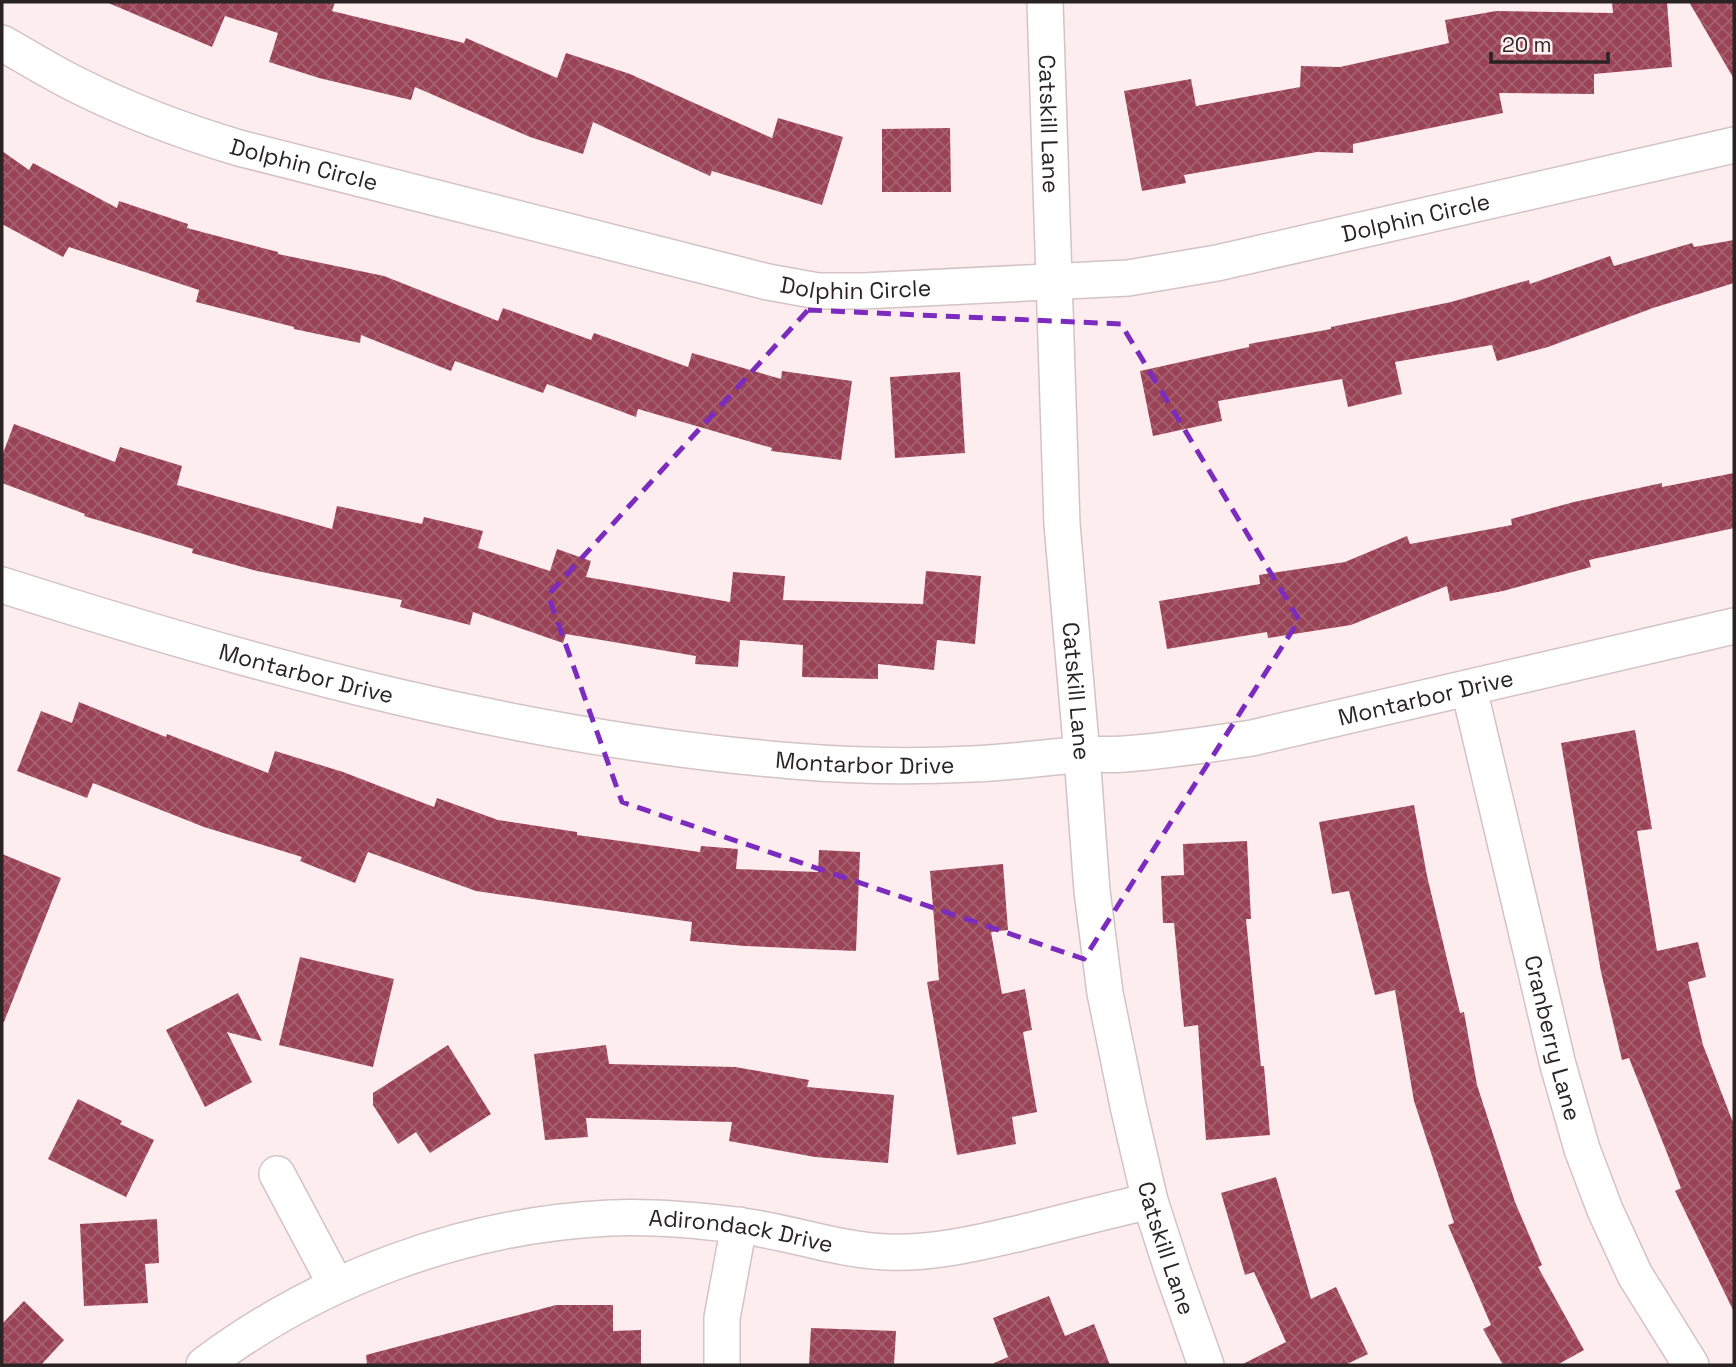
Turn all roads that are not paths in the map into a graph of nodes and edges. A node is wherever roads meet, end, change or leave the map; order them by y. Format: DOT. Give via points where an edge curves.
graph roads {
  1 [pos="1045,2"];
  2 [pos="2,43"];
  3 [pos="1734,145"];
  4 [pos="1053,280"];
  5 [pos="2,585"];
  6 [pos="1734,626"];
  7 [pos="1469,689"];
  8 [pos="1082,755"];
  9 [pos="277,1174"];
  10 [pos="1150,1201"];
  11 [pos="739,1225"];
  12 [pos="336,1285"];
  13 [pos="204,1365"];
  14 [pos="722,1365"];
  15 [pos="1206,1365"];
  16 [pos="1691,1365"];
  1 -- 4 [label="street, Catskill Lane"];
  2 -- 4 [label="street, Dolphin Circle" via="73,83 188,133 768,282 818,291 863,292"];
  3 -- 4 [label="street, Dolphin Circle" via="1217,263 1128,278"];
  4 -- 8 [label="street, Catskill Lane" via="1062,524"];
  5 -- 8 [label="street, Montarbor Drive" via="408,701 601,738 795,761 883,765"];
  6 -- 7 [label="street, Montarbor Drive"];
  7 -- 8 [label="street, Montarbor Drive" via="1252,738"];
  7 -- 16 [label="street, Cranberry Lane" via="1581,1149 1635,1275"];
  8 -- 10 [label="street, Catskill Lane" via="1105,993"];
  9 -- 12 [label="street"];
  10 -- 11 [label="street, Adirondack Drive" via="982,1242 923,1250 844,1247"];
  10 -- 15 [label="street, Catskill Lane"];
  11 -- 12 [label="street, Adirondack Drive" via="611,1218 554,1223 438,1248"];
  11 -- 14 [label="street" via="722,1318"];
  12 -- 13 [label="street, Adirondack Drive"];
}
